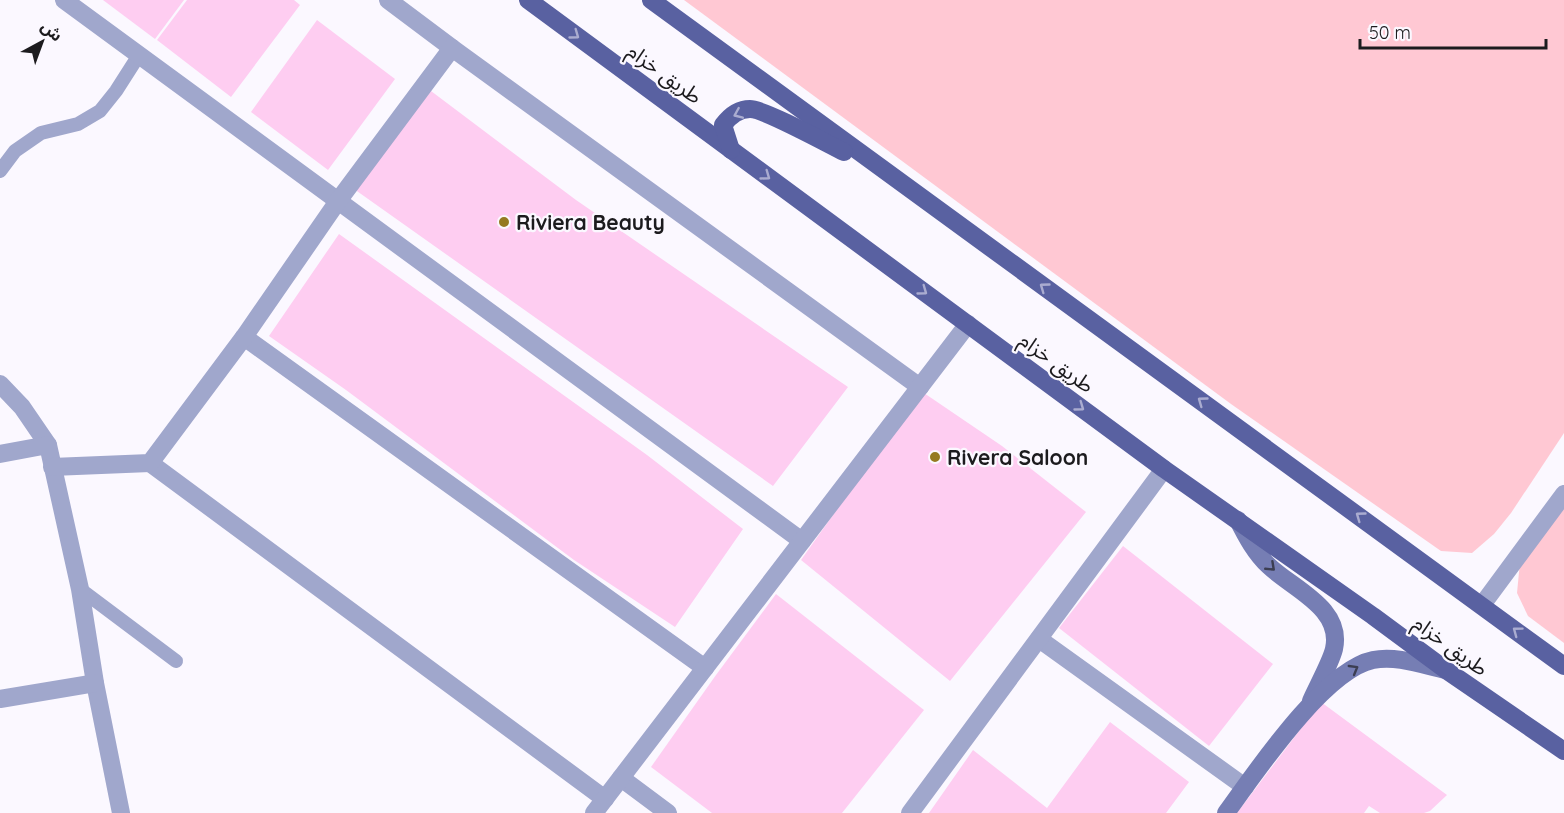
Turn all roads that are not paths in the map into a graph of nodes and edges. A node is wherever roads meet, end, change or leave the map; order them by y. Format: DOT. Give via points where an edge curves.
graph roads {
  1 [pos="64,0"];
  2 [pos="388,0"];
  3 [pos="528,0"];
  4 [pos="651,0"];
  5 [pos="452,48"];
  6 [pos="139,55"];
  7 [pos="731,150"];
  8 [pos="0,171"];
  9 [pos="886,173"];
  10 [pos="338,201"];
  11 [pos="968,324"];
  12 [pos="244,337"];
  13 [pos="0,384"];
  14 [pos="920,387"];
  15 [pos="48,445"];
  16 [pos="0,454"];
  17 [pos="150,463"];
  18 [pos="52,467"];
  19 [pos="1164,469"];
  20 [pos="1564,494"];
  21 [pos="1238,520"];
  22 [pos="802,541"];
  23 [pos="80,589"];
  24 [pos="1482,605"];
  25 [pos="1039,639"];
  26 [pos="176,661"];
  27 [pos="1564,666"];
  28 [pos="705,668"];
  29 [pos="1446,670"];
  30 [pos="95,683"];
  31 [pos="0,699"];
  32 [pos="1309,705"];
  33 [pos="1564,751"];
  34 [pos="621,778"];
  35 [pos="1245,787"];
  36 [pos="599,806"];
  37 [pos="121,813"];
  38 [pos="668,813"];
  39 [pos="910,813"];
  40 [pos="1226,813"];
  1 -- 6 [label="street"];
  2 -- 5 [label="street"];
  3 -- 7 [label="main road, طريق خزام, one-way"];
  4 -- 9 [label="main road"];
  5 -- 10 [label="street"];
  5 -- 14 [label="street"];
  6 -- 8 [label="lane" via="100,111 78,124 41,133 15,151"];
  6 -- 10 [label="street"];
  9 -- 7 [label="main road, one-way" via="751,109 731,115 723,125"];
  7 -- 11 [label="main road, طريق خزام, one-way"];
  24 -- 9 [label="main road, one-way"];
  10 -- 12 [label="street"];
  10 -- 22 [label="street"];
  11 -- 14 [label="street"];
  11 -- 19 [label="main road, طريق خزام, one-way"];
  12 -- 17 [label="street"];
  12 -- 28 [label="street"];
  13 -- 15 [label="street" via="22,407"];
  14 -- 22 [label="street"];
  15 -- 16 [label="street"];
  15 -- 18 [label="street"];
  17 -- 18 [label="street"];
  17 -- 36 [label="street"];
  18 -- 23 [label="street"];
  19 -- 21 [label="main road, طريق خزام"];
  19 -- 25 [label="street"];
  20 -- 24 [label="street"];
  21 -- 29 [label="main road, طريق خزام"];
  21 -- 32 [label="street, one-way" via="1267,565 1328,615 1334,632 1334,650"];
  22 -- 28 [label="street"];
  23 -- 26 [label="lane"];
  23 -- 30 [label="street"];
  27 -- 24 [label="main road, one-way"];
  25 -- 35 [label="street"];
  25 -- 39 [label="street"];
  28 -- 34 [label="street"];
  32 -- 29 [label="street, one-way" via="1355,666 1373,660 1392,658"];
  29 -- 33 [label="main road, طريق خزام"];
  30 -- 31 [label="street"];
  30 -- 37 [label="street"];
  32 -- 35 [label="street"];
  34 -- 36 [label="street"];
  34 -- 38 [label="street"];
  35 -- 40 [label="street"];
}
